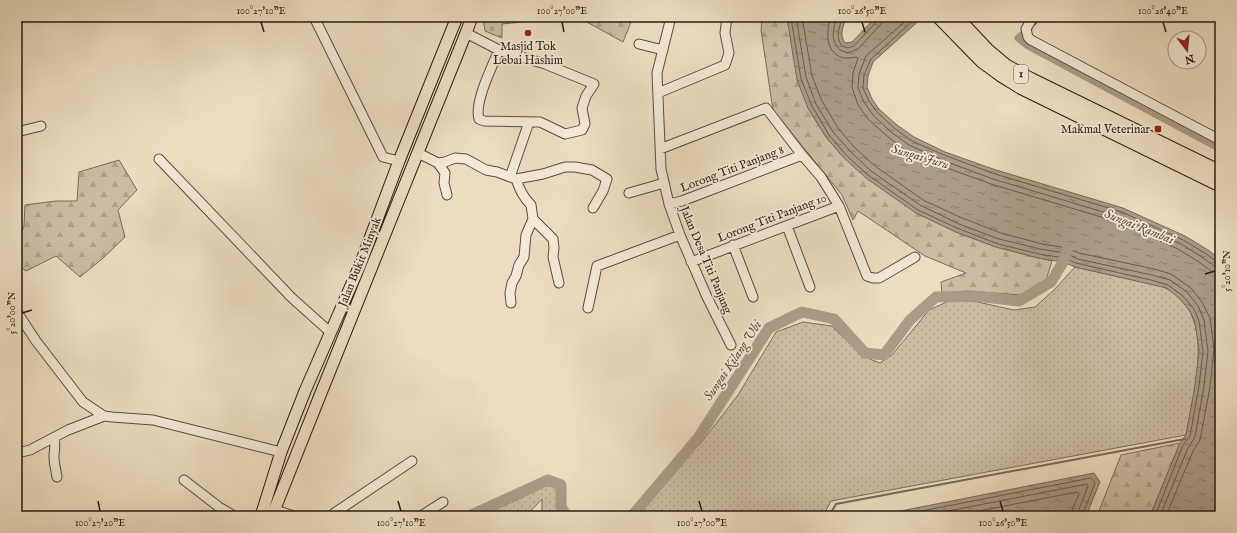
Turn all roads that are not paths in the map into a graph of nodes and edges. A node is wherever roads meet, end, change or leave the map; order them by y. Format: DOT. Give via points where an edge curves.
graph roads {
  1 [pos="314,17"];
  2 [pos="457,17"];
  3 [pos="472,17"];
  4 [pos="671,17"];
  5 [pos="727,17"];
  6 [pos="956,17"];
  7 [pos="1032,17"];
  8 [pos="940,18"];
  9 [pos="466,33"];
  10 [pos="639,44"];
  11 [pos="499,50"];
  12 [pos="663,50"];
  13 [pos="658,93"];
  14 [pos="529,122"];
  15 [pos="41,126"];
  16 [pos="17,132"];
  17 [pos="1220,140"];
  18 [pos="660,149"];
  19 [pos="418,153"];
  20 [pos="802,155"];
  21 [pos="159,160"];
  22 [pos="399,161"];
  23 [pos="438,162"];
  24 [pos="1220,172"];
  25 [pos="513,178"];
  26 [pos="664,182"];
  27 [pos="1220,185"];
  28 [pos="629,194"];
  29 [pos="447,195"];
  30 [pos="669,204"];
  31 [pos="839,206"];
  32 [pos="593,208"];
  33 [pos="533,219"];
  34 [pos="787,226"];
  35 [pos="680,235"];
  36 [pos="733,245"];
  37 [pos="915,257"];
  38 [pos="691,262"];
  39 [pos="559,283"];
  40 [pos="810,286"];
  41 [pos="753,298"];
  42 [pos="511,303"];
  43 [pos="588,308"];
  44 [pos="17,312"];
  45 [pos="330,332"];
  46 [pos="730,345"];
  47 [pos="104,416"];
  48 [pos="54,438"];
  49 [pos="17,452"];
  50 [pos="281,452"];
  51 [pos="412,461"];
  52 [pos="57,477"];
  53 [pos="184,480"];
  54 [pos="443,502"];
  55 [pos="274,513"];
  56 [pos="234,516"];
  57 [pos="261,516"];
  58 [pos="294,516"];
  59 [pos="330,516"];
  60 [pos="421,516"];
  1 -- 22 [label="street" via="383,157"];
  2 -- 22 [label="main road, Jalan Bukit Minyak"];
  3 -- 9 [label="main road, Jalan Bukit Minyak"];
  4 -- 12 [label="street, Jalan Desa Titi Panjang"];
  5 -- 13 [label="street" via="725,33 730,54 725,65"];
  6 -- 24 [label="highway, 1" via="987,50 1012,69"];
  7 -- 17 [label="street" via="1026,31 1031,40"];
  8 -- 27 [label="highway, 1" via="982,61 1006,78"];
  9 -- 11 [label="street"];
  9 -- 19 [label="main road, Jalan Bukit Minyak"];
  10 -- 12 [label="street"];
  11 -- 14 [label="street" via="484,86 477,113 479,119"];
  11 -- 14 [label="street" via="545,64 594,84 582,108 585,124 582,130 565,134 540,122"];
  12 -- 13 [label="street, Jalan Desa Titi Panjang" via="657,73"];
  13 -- 18 [label="street, Jalan Desa Titi Panjang"];
  14 -- 25 [label="street"];
  15 -- 16 [label="street"];
  18 -- 20 [label="street" via="766,108"];
  18 -- 26 [label="street, Jalan Desa Titi Panjang"];
  19 -- 23 [label="street"];
  19 -- 55 [label="main road, Jalan Bukit Minyak"];
  20 -- 30 [label="street, Lorong Titi Panjang 8"];
  20 -- 31 [label="street" via="821,177"];
  21 -- 45 [label="street" via="292,298"];
  22 -- 45 [label="main road, Jalan Bukit Minyak" via="360,265"];
  23 -- 25 [label="street" via="455,158 466,159 486,170"];
  23 -- 29 [label="street" via="445,173"];
  25 -- 32 [label="street" via="543,174 565,167 592,170 607,178"];
  25 -- 33 [label="street" via="524,199 531,205"];
  26 -- 28 [label="street"];
  26 -- 30 [label="street, Jalan Desa Titi Panjang"];
  30 -- 35 [label="street, Jalan Desa Titi Panjang"];
  31 -- 34 [label="street, Lorong Titi Panjang 10"];
  31 -- 37 [label="street" via="867,276 879,278"];
  33 -- 39 [label="street" via="553,238 552,257"];
  33 -- 42 [label="street" via="526,234 524,257 512,283"];
  34 -- 36 [label="street, Lorong Titi Panjang 10"];
  34 -- 40 [label="street"];
  35 -- 38 [label="street, Jalan Desa Titi Panjang"];
  35 -- 43 [label="street" via="597,266"];
  36 -- 38 [label="street, Lorong Titi Panjang 10"];
  36 -- 41 [label="street"];
  38 -- 46 [label="street, Jalan Desa Titi Panjang"];
  44 -- 47 [label="street" via="83,402"];
  45 -- 50 [label="main road, Jalan Bukit Minyak"];
  47 -- 48 [label="street"];
  47 -- 50 [label="street" via="153,420"];
  48 -- 49 [label="street" via="30,450"];
  48 -- 52 [label="street"];
  50 -- 57 [label="main road, Jalan Bukit Minyak"];
  51 -- 59 [label="street"];
  53 -- 56 [label="street"];
  54 -- 60 [label="street"];
  55 -- 58 [label="street"];
}
